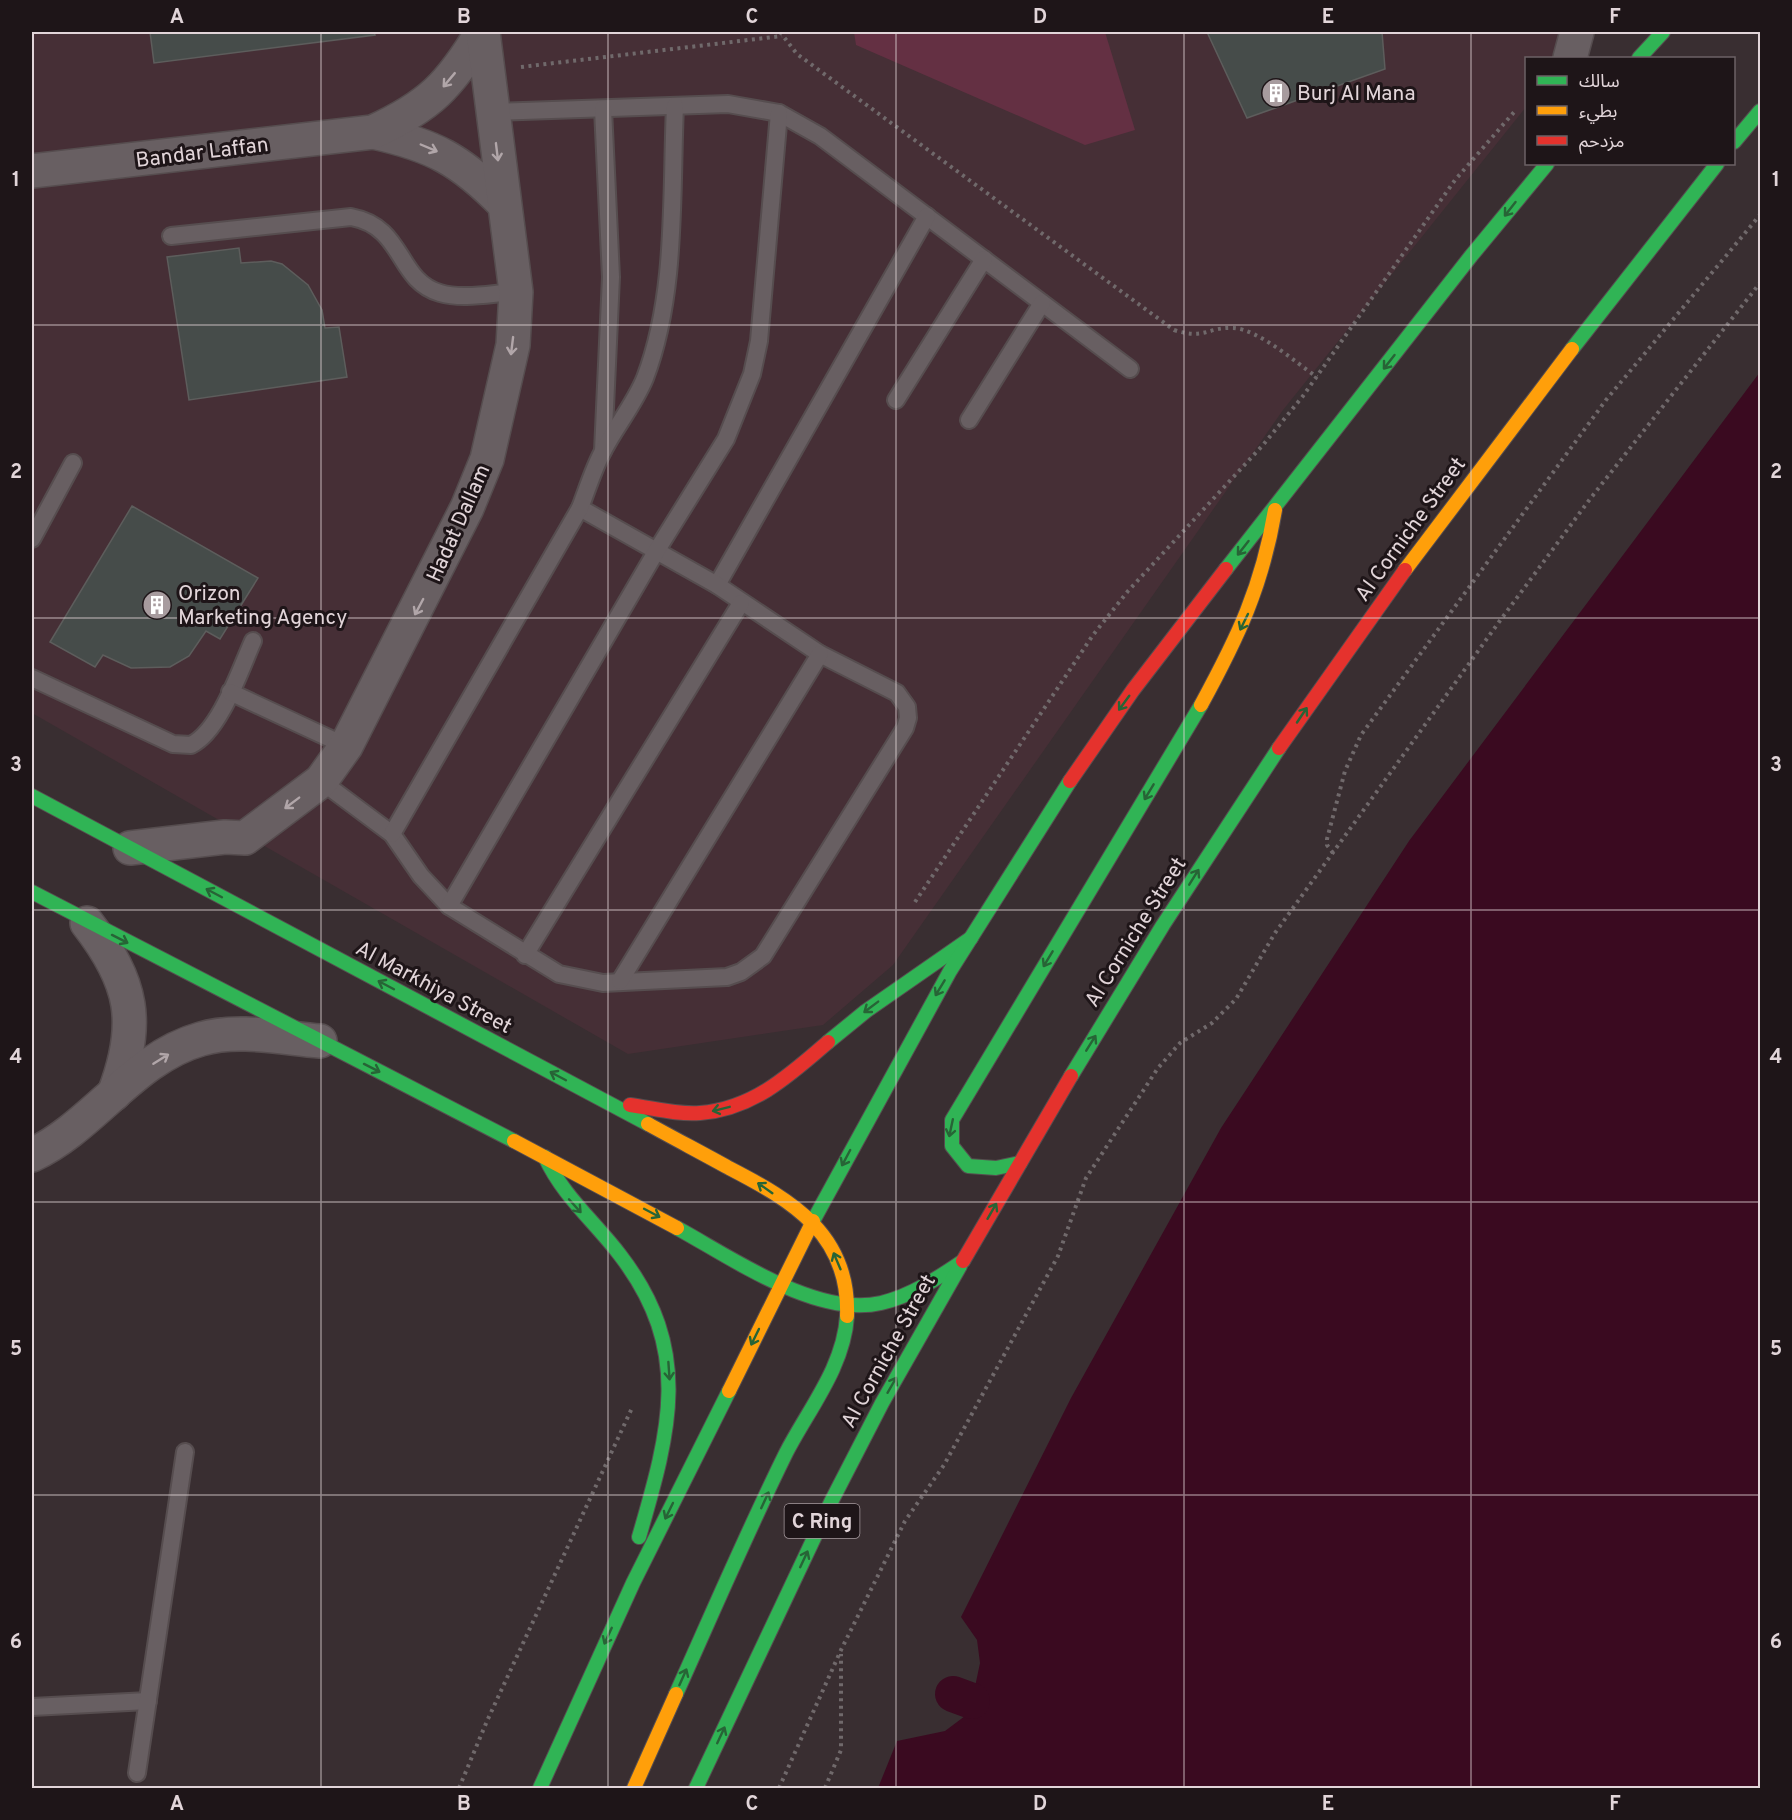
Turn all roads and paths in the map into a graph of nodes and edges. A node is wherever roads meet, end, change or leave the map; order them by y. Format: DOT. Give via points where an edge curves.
graph roads {
  1 [pos="482,32"];
  2 [pos="1577,32"];
  3 [pos="1662,32"];
  4 [pos="781,34"];
  5 [pos="1570,57"];
  6 [pos="1640,57"];
  7 [pos="488,71"];
  8 [pos="675,106"];
  9 [pos="603,109"];
  10 [pos="1515,111"];
  11 [pos="1761,111"];
  12 [pos="493,112"];
  13 [pos="779,113"];
  14 [pos="1761,127"];
  15 [pos="373,132"];
  16 [pos="1738,136"];
  17 [pos="1716,165"];
  18 [pos="1539,169"];
  19 [pos="32,171"];
  20 [pos="504,204"];
  21 [pos="1761,215"];
  22 [pos="927,216"];
  23 [pos="171,236"];
  24 [pos="984,259"];
  25 [pos="1761,283"];
  26 [pos="516,292"];
  27 [pos="1042,303"];
  28 [pos="1130,369"];
  29 [pos="1317,377"];
  30 [pos="896,400"];
  31 [pos="969,420"];
  32 [pos="603,452"];
  33 [pos="73,463"];
  34 [pos="1276,505"];
  35 [pos="580,508"];
  36 [pos="32,539"];
  37 [pos="657,550"];
  38 [pos="717,585"];
  39 [pos="741,603"];
  40 [pos="253,641"];
  41 [pos="820,654"];
  42 [pos="32,678"];
  43 [pos="230,692"];
  44 [pos="346,746"];
  45 [pos="321,781"];
  46 [pos="32,796"];
  47 [pos="392,834"];
  48 [pos="130,848"];
  49 [pos="1333,853"];
  50 [pos="32,892"];
  51 [pos="915,902"];
  52 [pos="449,906"];
  53 [pos="87,923"];
  54 [pos="971,938"];
  55 [pos="525,955"];
  56 [pos="620,981"];
  57 [pos="320,1041"];
  58 [pos="114,1094"];
  59 [pos="610,1104"];
  60 [pos="32,1155"];
  61 [pos="545,1157"];
  62 [pos="1020,1163"];
  63 [pos="813,1221"];
  64 [pos="963,1261"];
  65 [pos="781,1284"];
  66 [pos="847,1306"];
  67 [pos="634,1403"];
  68 [pos="185,1452"];
  69 [pos="633,1583"];
  70 [pos="841,1650"];
  71 [pos="148,1701"];
  72 [pos="32,1707"];
  73 [pos="137,1773"];
  74 [pos="459,1788"];
  75 [pos="540,1788"];
  76 [pos="634,1788"];
  77 [pos="696,1788"];
  78 [pos="779,1788"];
  79 [pos="825,1788"];
  1 -- 7 [label="street, Hadat Dallam"];
  1 -- 15 [label="street, Bandar Laffan, one-way" via="462,65 438,93 408,116"];
  2 -- 5 [label="street"];
  3 -- 6 [label="main road"];
  4 -- 7 [label="path"];
  4 -- 29 [label="path" via="797,54 1174,330 1197,335 1241,329"];
  7 -- 12 [label="street, Hadat Dallam"];
  8 -- 9 [label="lane"];
  8 -- 13 [label="lane" via="728,104"];
  8 -- 32 [label="lane" via="668,267 655,345 633,403"];
  9 -- 12 [label="lane"];
  9 -- 32 [label="lane" via="611,277"];
  10 -- 29 [label="path" via="1455,180"];
  11 -- 16 [label="main road"];
  12 -- 20 [label="street, Hadat Dallam, one-way"];
  13 -- 22 [label="lane" via="820,136"];
  13 -- 37 [label="lane" via="763,307 752,374 726,439"];
  14 -- 16 [label="lane"];
  15 -- 19 [label="street, Bandar Laffan"];
  15 -- 20 [label="street, Bandar Laffan, one-way" via="411,140 446,155 477,176"];
  62 -- 17 [label="main road, Al Corniche Street / C Ring, one-way" via="1066,1082 1209,854 1341,658 1485,462"];
  18 -- 34 [label="main road, one-way"];
  20 -- 26 [label="street, Hadat Dallam"];
  21 -- 49 [label="path" via="1606,400 1361,735 1345,771 1328,839"];
  22 -- 24 [label="lane"];
  22 -- 38 [label="lane"];
  23 -- 26 [label="lane" via="351,217 378,226 413,274 441,293"];
  24 -- 27 [label="lane"];
  24 -- 30 [label="lane"];
  25 -- 49 [label="path" via="1590,499"];
  26 -- 44 [label="street, Hadat Dallam, one-way" via="513,345 487,459 442,561"];
  27 -- 28 [label="lane"];
  27 -- 31 [label="lane"];
  29 -- 51 [label="path" via="1263,445 1128,591 1093,635"];
  32 -- 35 [label="lane"];
  33 -- 36 [label="lane"];
  34 -- 54 [label="main road, one-way" via="1103,732"];
  34 -- 62 [label="main road, one-way" via="1266,560 1249,610 1224,663 952,1120 951,1148 968,1166 996,1168"];
  35 -- 37 [label="lane"];
  35 -- 47 [label="lane"];
  37 -- 38 [label="lane"];
  37 -- 52 [label="lane"];
  38 -- 39 [label="lane"];
  39 -- 41 [label="lane"];
  39 -- 55 [label="lane"];
  40 -- 43 [label="lane"];
  41 -- 56 [label="lane"];
  41 -- 56 [label="lane" via="897,693 907,707 905,728 763,956 727,977"];
  42 -- 43 [label="lane" via="182,746 200,741"];
  43 -- 44 [label="lane"];
  44 -- 45 [label="street, Hadat Dallam"];
  45 -- 47 [label="lane"];
  45 -- 48 [label="street, Hadat Dallam, one-way" via="244,838"];
  46 -- 48 [label="main road, Al Markhiya Street"];
  47 -- 52 [label="lane" via="421,876"];
  59 -- 48 [label="main road, Al Markhiya Street, one-way"];
  49 -- 70 [label="path" via="1275,933 1236,999 1212,1023 1168,1054 1086,1178 1058,1256 944,1465 905,1521"];
  50 -- 53 [label="main road"];
  52 -- 55 [label="lane"];
  53 -- 57 [label="main road, one-way"];
  53 -- 58 [label="street" via="109,951 129,1007 126,1057"];
  54 -- 59 [label="main road, one-way" via="866,1011 775,1086 739,1104 699,1113"];
  54 -- 63 [label="main road, one-way" via="882,1089"];
  55 -- 56 [label="lane" via="572,978 603,983"];
  58 -- 57 [label="street, one-way" via="157,1060 201,1038 255,1035"];
  57 -- 61 [label="main road, one-way"];
  58 -- 60 [label="street" via="83,1122"];
  63 -- 59 [label="main road, Al Markhiya Street, one-way" via="758,1183"];
  61 -- 65 [label="main road, one-way"];
  61 -- 69 [label="main road, one-way" via="560,1188 620,1254 648,1294 669,1363 668,1427 639,1539"];
  64 -- 62 [label="main road, Al Corniche Street / C Ring, one-way"];
  63 -- 65 [label="main road"];
  66 -- 63 [label="main road, one-way" via="840,1267"];
  64 -- 66 [label="main road" via="900,1298"];
  77 -- 64 [label="main road, Al Corniche Street / C Ring, one-way" via="831,1502"];
  65 -- 66 [label="main road"];
  65 -- 69 [label="main road, one-way"];
  76 -- 66 [label="main road, one-way" via="787,1452 838,1355"];
  67 -- 74 [label="path"];
  68 -- 71 [label="lane"];
  69 -- 75 [label="main road, one-way"];
  70 -- 78 [label="path"];
  70 -- 79 [label="path" via="841,1750"];
  71 -- 72 [label="lane"];
  71 -- 73 [label="lane"];
}
